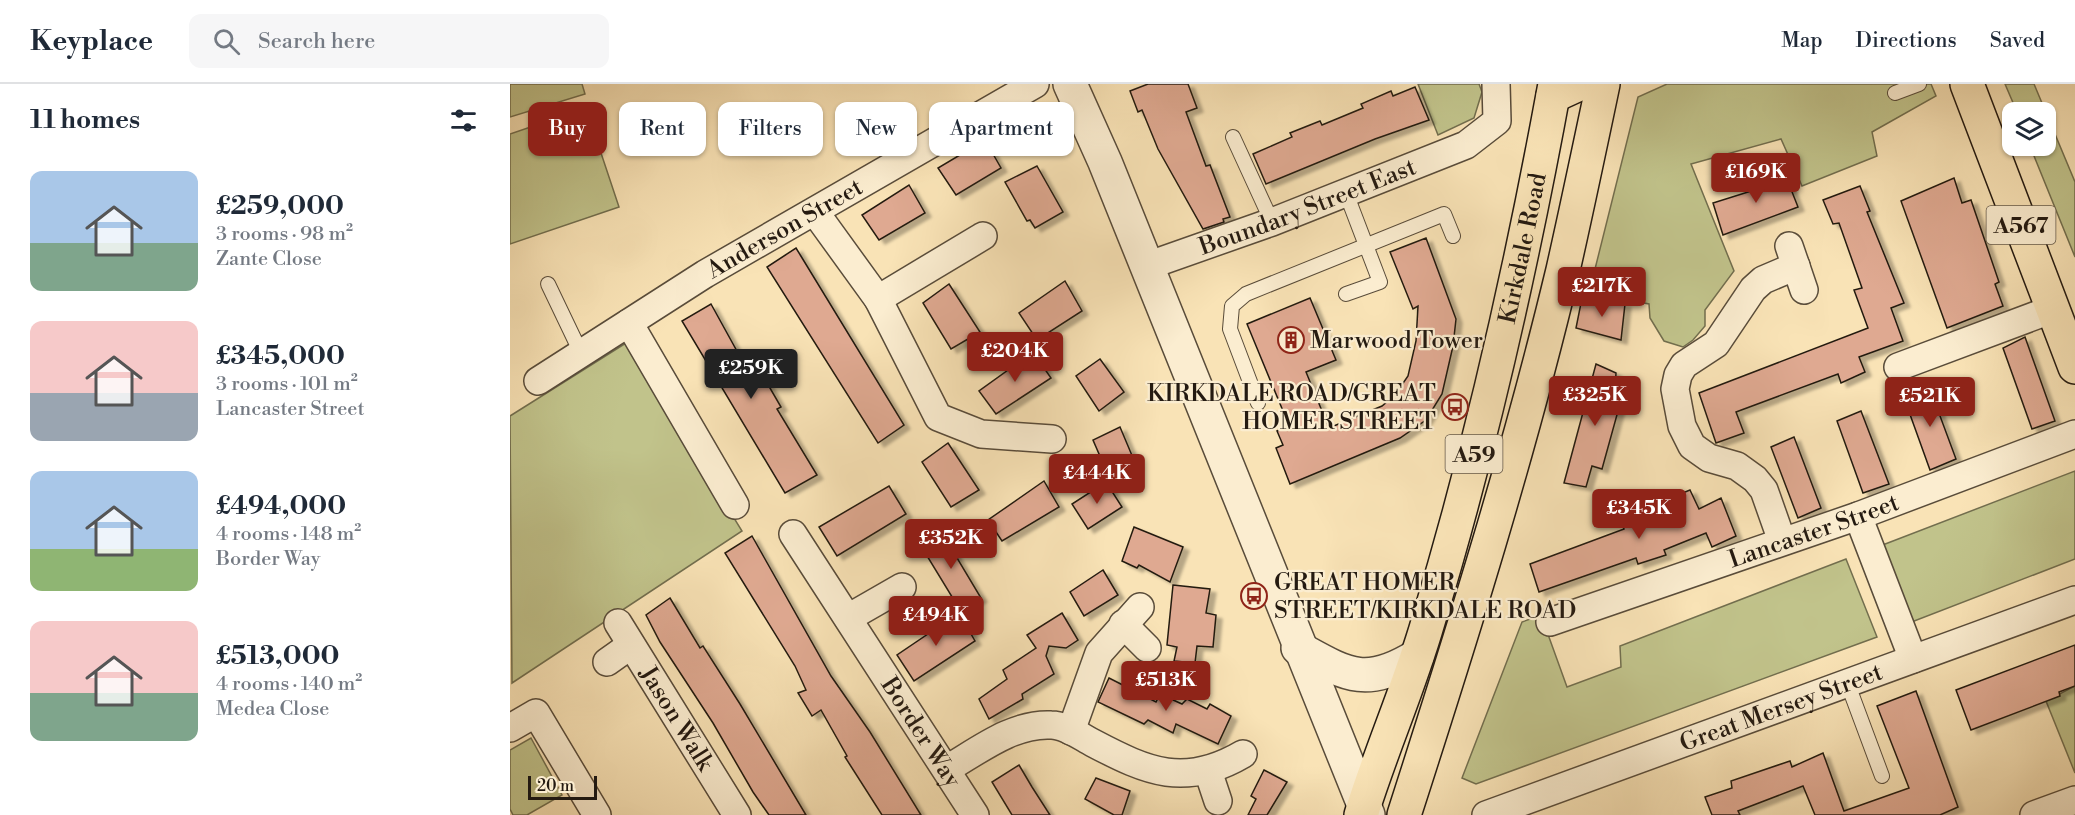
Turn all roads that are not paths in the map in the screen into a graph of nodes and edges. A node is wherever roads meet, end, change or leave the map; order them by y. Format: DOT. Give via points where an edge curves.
graph roads {
  1 [pos="1035,84"];
  2 [pos="1070,84"];
  3 [pos="1496,84"];
  4 [pos="1604,84"];
  5 [pos="1919,84"];
  6 [pos="1967,84"];
  7 [pos="1562,88"];
  8 [pos="1894,93"];
  9 [pos="1233,137"];
  10 [pos="1347,193"];
  11 [pos="815,212"];
  12 [pos="1272,222"];
  13 [pos="983,236"];
  14 [pos="1453,236"];
  15 [pos="1365,243"];
  16 [pos="1147,266"];
  17 [pos="1796,268"];
  18 [pos="548,284"];
  19 [pos="1346,294"];
  20 [pos="878,299"];
  21 [pos="2053,309"];
  22 [pos="629,323"];
  23 [pos="581,353"];
  24 [pos="1898,367"];
  25 [pos="2075,367"];
  26 [pos="538,381"];
  27 [pos="1258,403"];
  28 [pos="2075,434"];
  29 [pos="1052,439"];
  30 [pos="735,505"];
  31 [pos="1858,516"];
  32 [pos="793,534"];
  33 [pos="1782,541"];
  34 [pos="902,587"];
  35 [pos="2075,600"];
  36 [pos="848,618"];
  37 [pos="1550,622"];
  38 [pos="1147,648"];
  39 [pos="1298,648"];
  40 [pos="1417,656"];
  41 [pos="1913,659"];
  42 [pos="607,662"];
  43 [pos="1847,682"];
  44 [pos="510,728"];
  45 [pos="1071,731"];
  46 [pos="1243,754"];
  47 [pos="947,770"];
  48 [pos="1208,771"];
  49 [pos="1882,776"];
  50 [pos="2075,800"];
  51 [pos="1218,801"];
  52 [pos="1364,811"];
  53 [pos="597,815"];
  54 [pos="736,815"];
  55 [pos="975,815"];
  56 [pos="1404,815"];
  57 [pos="1486,815"];
  58 [pos="2034,815"];
  1 -- 11 [label="street, Anderson Street"];
  2 -- 16 [label="street"];
  3 -- 10 [label="street, Boundary Street East" via="1497,121 1466,145"];
  4 -- 56 [label="main road, Kirkdale Road / A59" via="1562,271 1516,447"];
  5 -- 8 [label="lane"];
  6 -- 21 [label="main road, A567"];
  7 -- 40 [label="main road, Kirkdale Road / A59" via="1477,443"];
  9 -- 12 [label="lane"];
  10 -- 12 [label="street, Boundary Street East"];
  10 -- 15 [label="lane"];
  11 -- 20 [label="street"];
  11 -- 22 [label="street, Anderson Street" via="705,274"];
  12 -- 16 [label="street, Boundary Street East"];
  13 -- 20 [label="street"];
  14 -- 15 [label="lane" via="1444,214"];
  15 -- 19 [label="lane" via="1380,282"];
  15 -- 27 [label="lane" via="1246,294 1232,306 1230,329"];
  16 -- 39 [label="street"];
  17 -- 33 [label="street" via="1763,280 1753,289 1716,344 1684,365 1675,389 1682,426 1692,446 1709,458 1747,471 1755,479 1764,490"];
  18 -- 23 [label="lane"];
  20 -- 29 [label="street" via="938,417 981,434"];
  21 -- 24 [label="street"];
  21 -- 25 [label="main road, A567"];
  22 -- 23 [label="street, Anderson Street"];
  22 -- 30 [label="street"];
  23 -- 26 [label="street, Anderson Street"];
  28 -- 31 [label="street, Lancaster Street"];
  31 -- 33 [label="street, Lancaster Street"];
  31 -- 41 [label="street"];
  32 -- 36 [label="street, Border Way"];
  33 -- 37 [label="street, Lancaster Street"];
  34 -- 36 [label="street"];
  35 -- 41 [label="street, Great Mersey Street"];
  36 -- 47 [label="street, Border Way"];
  38 -- 45 [label="street" via="1132,616 1099,653"];
  39 -- 40 [label="street" via="1354,675 1386,672"];
  39 -- 52 [label="street"];
  40 -- 52 [label="main road, Kirkdale Road / A59"];
  41 -- 43 [label="street, Great Mersey Street"];
  42 -- 54 [label="street, Jason Walk" via="624,634"];
  43 -- 49 [label="lane"];
  43 -- 57 [label="street, Great Mersey Street"];
  44 -- 53 [label="street" via="536,713"];
  45 -- 47 [label="street" via="1052,724 1016,730"];
  45 -- 48 [label="street" via="1121,758 1157,771"];
  46 -- 48 [label="street"];
  47 -- 55 [label="street, Border Way"];
  48 -- 51 [label="street"];
  50 -- 58 [label="street"];
}
